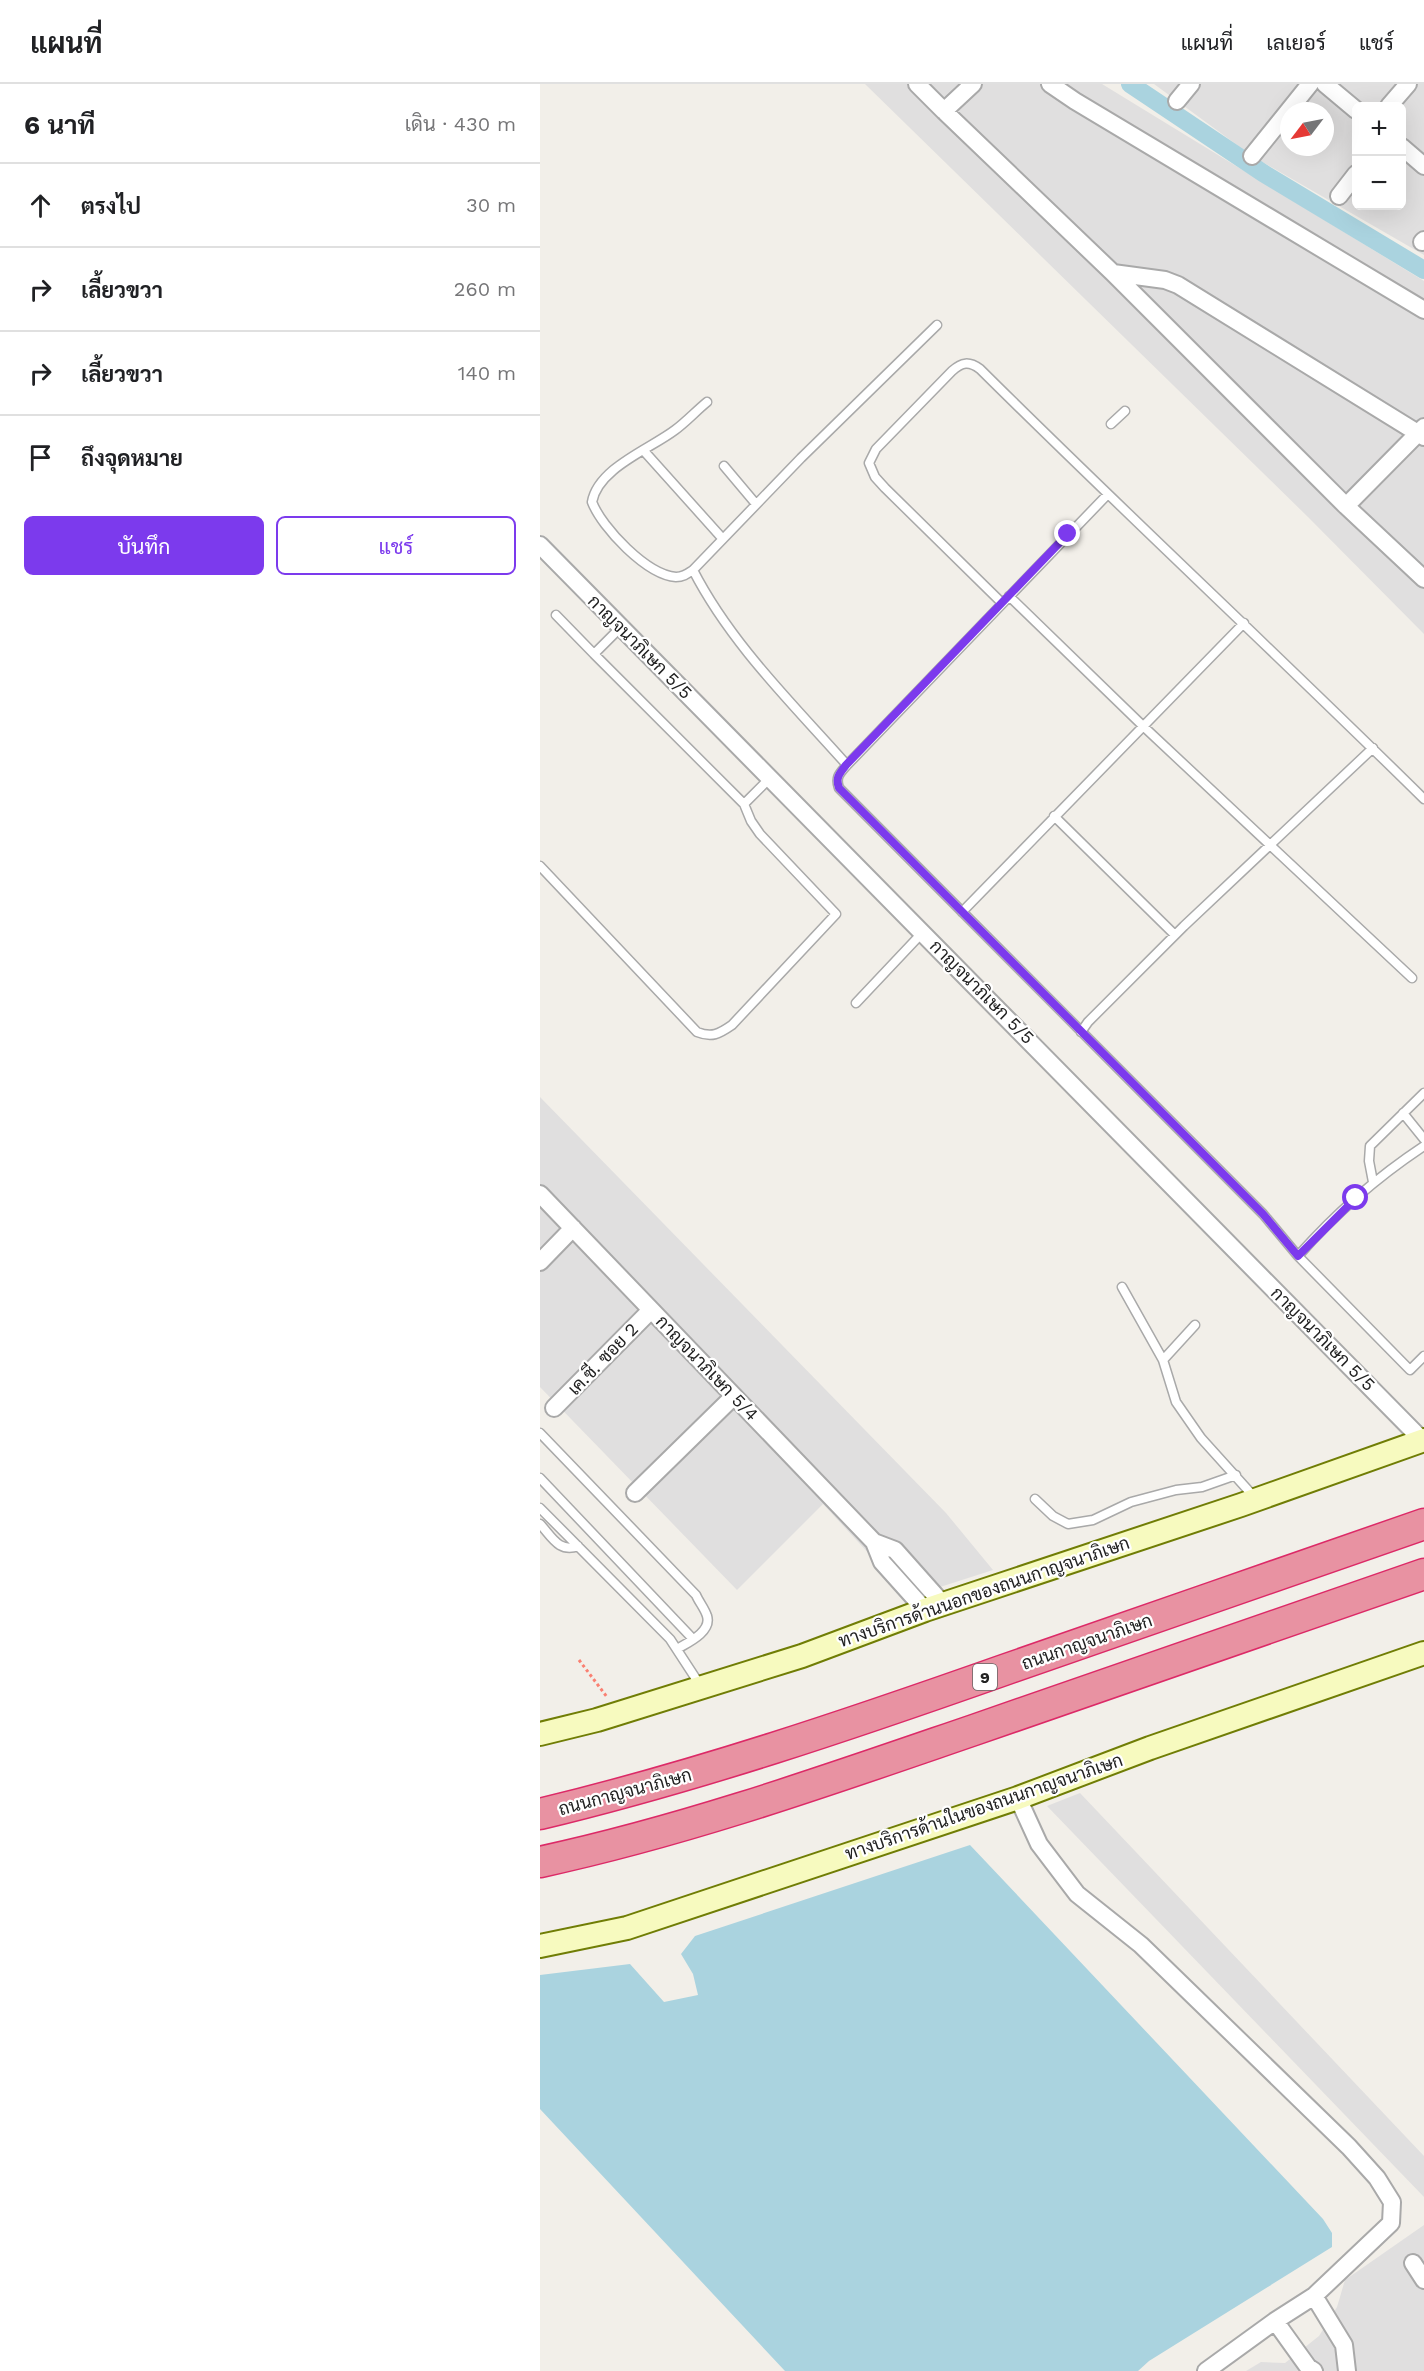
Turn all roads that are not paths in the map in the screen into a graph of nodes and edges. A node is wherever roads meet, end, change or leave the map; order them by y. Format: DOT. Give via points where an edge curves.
graph roads {
  1 [pos="917,84"];
  2 [pos="973,84"];
  3 [pos="1050,84"];
  4 [pos="1191,84"];
  5 [pos="1310,84"];
  6 [pos="1325,84"];
  7 [pos="1408,84"];
  8 [pos="1177,101"];
  9 [pos="1392,102"];
  10 [pos="1352,107"];
  11 [pos="944,111"];
  12 [pos="1406,151"];
  13 [pos="1252,156"];
  14 [pos="1424,166"];
  15 [pos="1352,179"];
  16 [pos="1339,196"];
  17 [pos="1113,273"];
  18 [pos="1424,310"];
  19 [pos="937,325"];
  20 [pos="707,402"];
  21 [pos="1125,411"];
  22 [pos="1111,424"];
  23 [pos="1422,432"];
  24 [pos="644,451"];
  25 [pos="724,466"];
  26 [pos="1107,495"];
  27 [pos="756,504"];
  28 [pos="1346,506"];
  29 [pos="722,538"];
  30 [pos="540,545"];
  31 [pos="693,570"];
  32 [pos="1424,579"];
  33 [pos="1009,596"];
  34 [pos="1002,603"];
  35 [pos="556,615"];
  36 [pos="1244,623"];
  37 [pos="621,627"];
  38 [pos="594,654"];
  39 [pos="1143,726"];
  40 [pos="1373,748"];
  41 [pos="846,765"];
  42 [pos="770,778"];
  43 [pos="1424,799"];
  44 [pos="744,804"];
  45 [pos="1054,816"];
  46 [pos="1271,846"];
  47 [pos="540,866"];
  48 [pos="962,912"];
  49 [pos="923,932"];
  50 [pos="1175,935"];
  51 [pos="1412,978"];
  52 [pos="856,1003"];
  53 [pos="1081,1032"];
  54 [pos="1424,1093"];
  55 [pos="1403,1113"];
  56 [pos="1424,1138"];
  57 [pos="1424,1146"];
  58 [pos="1373,1182"];
  59 [pos="540,1194"];
  60 [pos="573,1228"];
  61 [pos="1298,1256"];
  62 [pos="540,1262"];
  63 [pos="1122,1287"];
  64 [pos="651,1310"];
  65 [pos="1195,1324"];
  66 [pos="1424,1356"];
  67 [pos="1163,1360"];
  68 [pos="734,1396"];
  69 [pos="555,1408"];
  70 [pos="540,1433"];
  71 [pos="1424,1440"];
  72 [pos="1236,1474"];
  73 [pos="540,1478"];
  74 [pos="635,1492"];
  75 [pos="1035,1499"];
  76 [pos="1256,1500"];
  77 [pos="540,1508"];
  78 [pos="540,1524"];
  79 [pos="1424,1524"];
  80 [pos="578,1546"];
  81 [pos="1424,1574"];
  82 [pos="934,1606"];
  83 [pos="693,1639"];
  84 [pos="677,1650"];
  85 [pos="1424,1653"];
  86 [pos="702,1688"];
  87 [pos="540,1734"];
  88 [pos="1018,1798"];
  89 [pos="540,1814"];
  90 [pos="540,1862"];
  91 [pos="540,1946"];
  92 [pos="1413,2263"];
  93 [pos="1424,2280"];
  94 [pos="1314,2296"];
  95 [pos="1275,2321"];
  96 [pos="1206,2371"];
  97 [pos="1314,2371"];
  98 [pos="1347,2371"];
  1 -- 11 [label="street"];
  2 -- 11 [label="street"];
  3 -- 18 [label="street"];
  4 -- 8 [label="street"];
  5 -- 13 [label="street"];
  6 -- 10 [label="street"];
  7 -- 9 [label="street"];
  11 -- 17 [label="street"];
  12 -- 14 [label="street"];
  15 -- 16 [label="street"];
  17 -- 23 [label="street" via="1178,285"];
  17 -- 28 [label="street"];
  19 -- 27 [label="lane"];
  20 -- 24 [label="lane"];
  21 -- 22 [label="lane"];
  23 -- 28 [label="street"];
  24 -- 29 [label="lane"];
  24 -- 31 [label="lane" via="624,462 599,485 592,502 597,515 645,563 664,574 684,576"];
  25 -- 27 [label="lane"];
  26 -- 33 [label="lane"];
  26 -- 34 [label="lane" via="972,363 952,371 876,448 870,464 875,477"];
  26 -- 36 [label="lane"];
  27 -- 29 [label="lane"];
  28 -- 32 [label="street"];
  29 -- 31 [label="lane"];
  30 -- 37 [label="street, กาญจนาภิเษก 5/5"];
  31 -- 41 [label="lane" via="719,616 751,657"];
  33 -- 34 [label="lane"];
  33 -- 39 [label="lane"];
  34 -- 41 [label="lane"];
  35 -- 38 [label="lane"];
  36 -- 39 [label="lane"];
  36 -- 40 [label="lane"];
  37 -- 38 [label="lane"];
  37 -- 42 [label="street, กาญจนาภิเษก 5/5"];
  38 -- 44 [label="lane"];
  39 -- 45 [label="lane"];
  39 -- 46 [label="lane"];
  40 -- 43 [label="lane"];
  40 -- 46 [label="lane"];
  41 -- 48 [label="lane" via="838,774 839,788"];
  42 -- 44 [label="lane"];
  42 -- 49 [label="street, กาญจนาภิเษก 5/5"];
  44 -- 47 [label="lane" via="760,834 836,914 732,1025 719,1034 697,1032"];
  45 -- 48 [label="lane"];
  45 -- 50 [label="lane"];
  46 -- 50 [label="lane"];
  46 -- 51 [label="lane"];
  48 -- 53 [label="lane"];
  49 -- 52 [label="lane"];
  49 -- 71 [label="street, กาญจนาภิเษก 5/5"];
  50 -- 53 [label="lane"];
  53 -- 61 [label="lane" via="1263,1214"];
  54 -- 55 [label="lane"];
  55 -- 56 [label="lane"];
  55 -- 58 [label="lane" via="1370,1146"];
  57 -- 58 [label="lane"];
  58 -- 61 [label="lane"];
  59 -- 60 [label="street, กาญจนาภิเษก 5/4"];
  60 -- 62 [label="street"];
  60 -- 64 [label="street, กาญจนาภิเษก 5/4"];
  61 -- 66 [label="lane" via="1410,1370"];
  63 -- 67 [label="lane"];
  64 -- 68 [label="street, กาญจนาภิเษก 5/4"];
  64 -- 69 [label="street, เค.ซี. ซอย 2"];
  65 -- 67 [label="lane"];
  67 -- 72 [label="lane" via="1176,1402 1202,1438"];
  68 -- 74 [label="street"];
  68 -- 82 [label="street, กาญจนาภิเษก 5/4" via="874,1542 882,1562"];
  70 -- 83 [label="lane" via="696,1595 708,1624"];
  71 -- 76 [label="main road, ทางบริการด้านนอกของถนนกาญจนาภิเษก"];
  72 -- 75 [label="lane" via="1202,1487 1131,1502 1093,1520 1068,1524"];
  72 -- 76 [label="lane"];
  73 -- 83 [label="lane"];
  76 -- 82 [label="main road, ทางบริการด้านนอกของถนนกาญจนาภิเษก"];
  77 -- 80 [label="lane"];
  78 -- 80 [label="lane" via="562,1548"];
  79 -- 89 [label="highway, ถนนกาญจนาภิเษก / 9" via="829,1731 698,1773"];
  80 -- 84 [label="lane"];
  81 -- 90 [label="highway" via="843,1775 652,1834"];
  82 -- 86 [label="main road, ทางบริการด้านนอกของถนนกาญจนาภิเษก" via="802,1656"];
  83 -- 84 [label="lane"];
  84 -- 86 [label="lane"];
  85 -- 88 [label="main road, ทางบริการด้านในของถนนกาญจนาภิเษก"];
  86 -- 87 [label="main road, ทางบริการด้านนอกของถนนกาญจนาภิเษก"];
  88 -- 91 [label="main road, ทางบริการด้านในของถนนกาญจนาภิเษก" via="627,1928"];
  88 -- 94 [label="street" via="1039,1844 1077,1894 1142,1946 1340,2139 1377,2178 1392,2202 1391,2223"];
  92 -- 93 [label="street"];
  94 -- 95 [label="street"];
  94 -- 98 [label="street" via="1344,2345"];
  95 -- 96 [label="street"];
  95 -- 97 [label="street"];
}
